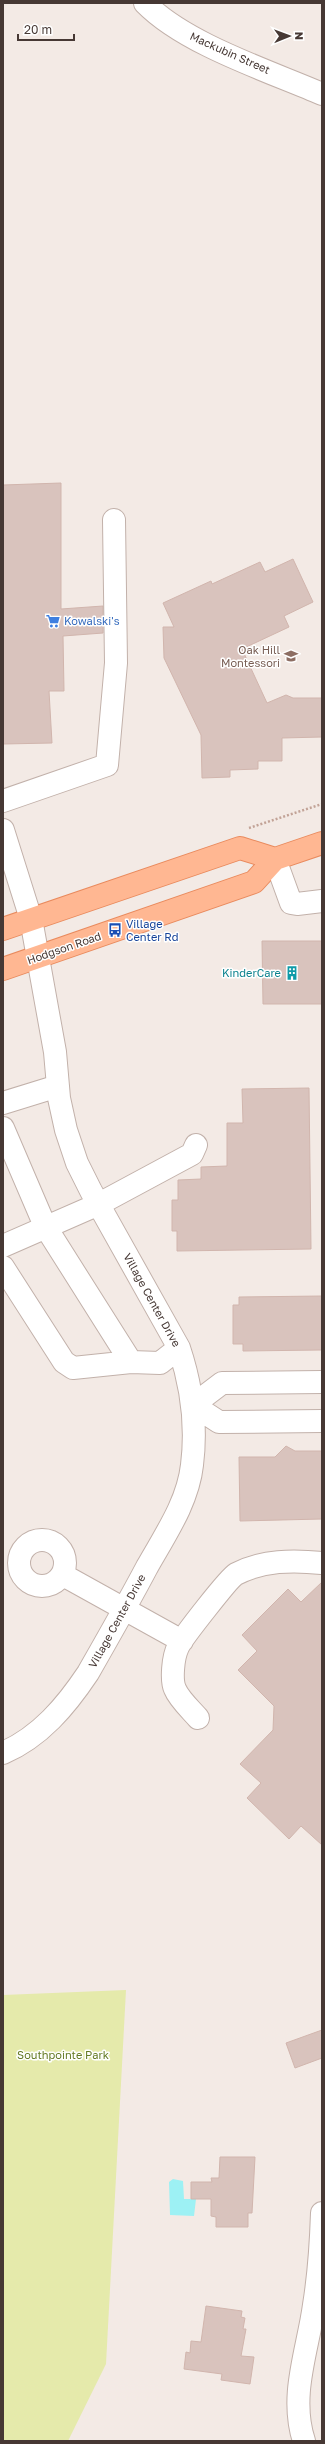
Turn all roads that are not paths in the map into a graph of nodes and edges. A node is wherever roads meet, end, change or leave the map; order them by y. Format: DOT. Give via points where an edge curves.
graph roads {
  1 [pos="144,3"];
  2 [pos="322,94"];
  3 [pos="114,520"];
  4 [pos="3,801"];
  5 [pos="3,830"];
  6 [pos="322,843"];
  7 [pos="275,859"];
  8 [pos="322,901"];
  9 [pos="31,919"];
  10 [pos="3,929"];
  11 [pos="38,957"];
  12 [pos="3,969"];
  13 [pos="58,1086"];
  14 [pos="3,1103"];
  15 [pos="3,1128"];
  16 [pos="196,1145"];
  17 [pos="98,1204"];
  18 [pos="45,1226"];
  19 [pos="3,1246"];
  20 [pos="3,1267"];
  21 [pos="179,1348"];
  22 [pos="131,1362"];
  23 [pos="322,1382"];
  24 [pos="193,1405"];
  25 [pos="322,1421"];
  26 [pos="322,1563"];
  27 [pos="63,1575"];
  28 [pos="124,1608"];
  29 [pos="182,1641"];
  30 [pos="198,1718"];
  31 [pos="3,1753"];
  32 [pos="322,2213"];
  33 [pos="304,2441"];
  1 -- 2 [label="street, Mackubin Street" via="198,41"];
  3 -- 4 [label="street" via="116,663 107,765"];
  5 -- 9 [label="street, Village Center Drive"];
  6 -- 7 [label="main road, Hodgson Road"];
  7 -- 8 [label="street" via="291,903"];
  7 -- 9 [label="main road" via="240,848"];
  7 -- 11 [label="main road, Hodgson Road" via="254,882"];
  9 -- 10 [label="main road"];
  9 -- 11 [label="street, Village Center Drive"];
  11 -- 12 [label="main road, Hodgson Road"];
  11 -- 13 [label="street, Village Center Drive" via="55,1052"];
  13 -- 14 [label="street"];
  13 -- 17 [label="street, Village Center Drive" via="66,1130 77,1163"];
  15 -- 18 [label="street"];
  16 -- 17 [label="street" via="192,1154"];
  17 -- 18 [label="street"];
  17 -- 21 [label="street, Village Center Drive"];
  18 -- 19 [label="street"];
  18 -- 22 [label="street"];
  20 -- 22 [label="street" via="64,1362 73,1368"];
  21 -- 22 [label="street" via="160,1363"];
  21 -- 24 [label="street, Village Center Drive" via="188,1376"];
  23 -- 24 [label="street" via="222,1383"];
  24 -- 25 [label="street" via="220,1422"];
  24 -- 28 [label="street, Village Center Drive" via="192,1466 186,1493 172,1524"];
  26 -- 29 [label="street" via="298,1561 259,1564 234,1575"];
  27 -- 28 [label="street"];
  28 -- 29 [label="street"];
  28 -- 31 [label="street, Village Center Drive" via="73,1696 33,1735"];
  29 -- 30 [label="street" via="178,1647 173,1672 175,1689"];
  32 -- 33 [label="street" via="314,2306 298,2386 298,2411"];
}
